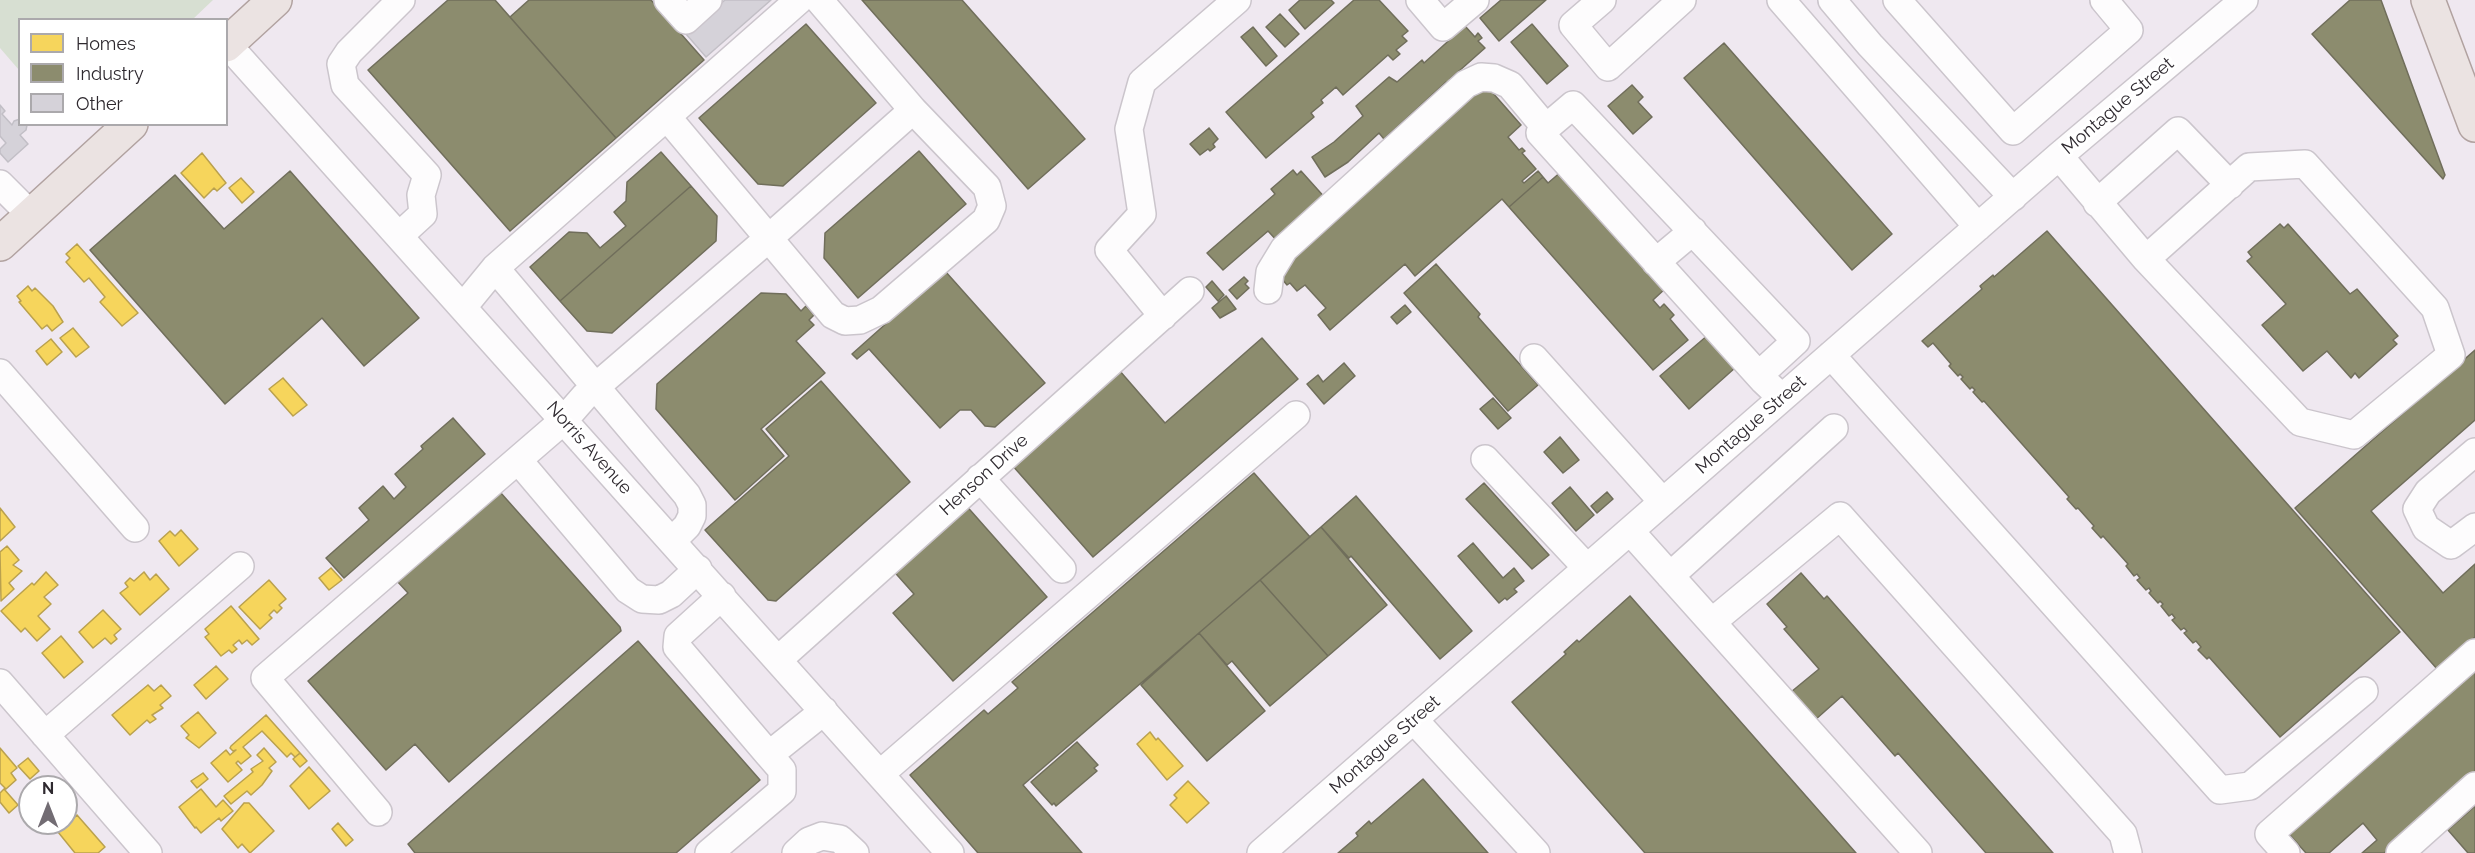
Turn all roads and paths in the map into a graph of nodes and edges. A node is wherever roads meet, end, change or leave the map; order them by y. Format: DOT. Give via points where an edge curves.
graph roads {
  1 [pos="275,0"];
  2 [pos="401,0"];
  3 [pos="668,0"];
  4 [pos="708,0"];
  5 [pos="799,0"];
  6 [pos="819,0"];
  7 [pos="1237,0"];
  8 [pos="1420,0"];
  9 [pos="1475,0"];
  10 [pos="1602,0"];
  11 [pos="1682,0"];
  12 [pos="1781,0"];
  13 [pos="1832,0"];
  14 [pos="1898,0"];
  15 [pos="2104,0"];
  16 [pos="2244,0"];
  17 [pos="2428,0"];
  18 [pos="228,44"];
  19 [pos="228,46"];
  20 [pos="913,110"];
  21 [pos="667,117"];
  22 [pos="2475,125"];
  23 [pos="129,126"];
  24 [pos="1546,128"];
  25 [pos="2059,156"];
  26 [pos="0,184"];
  27 [pos="2230,185"];
  28 [pos="2013,196"];
  29 [pos="2097,203"];
  30 [pos="31,215"];
  31 [pos="1978,227"];
  32 [pos="1693,231"];
  33 [pos="399,236"];
  34 [pos="769,238"];
  35 [pos="0,244"];
  36 [pos="2146,259"];
  37 [pos="1656,262"];
  38 [pos="495,268"];
  39 [pos="1268,290"];
  40 [pos="1190,291"];
  41 [pos="463,307"];
  42 [pos="1163,316"];
  43 [pos="1831,356"];
  44 [pos="1534,358"];
  45 [pos="0,373"];
  46 [pos="1759,375"];
  47 [pos="596,387"];
  48 [pos="1782,398"];
  49 [pos="1296,416"];
  50 [pos="564,420"];
  51 [pos="1834,428"];
  52 [pos="2475,453"];
  53 [pos="1485,459"];
  54 [pos="518,460"];
  55 [pos="981,478"];
  56 [pos="1663,502"];
  57 [pos="135,528"];
  58 [pos="2475,528"];
  59 [pos="1630,531"];
  60 [pos="672,541"];
  61 [pos="240,566"];
  62 [pos="1587,568"];
  63 [pos="698,569"];
  64 [pos="1062,569"];
  65 [pos="1670,576"];
  66 [pos="722,596"];
  67 [pos="1712,622"];
  68 [pos="2475,652"];
  69 [pos="778,659"];
  70 [pos="0,683"];
  71 [pos="2364,691"];
  72 [pos="824,711"];
  73 [pos="1414,720"];
  74 [pos="45,735"];
  75 [pos="769,755"];
  76 [pos="880,774"];
  77 [pos="2475,786"];
  78 [pos="378,812"];
  79 [pos="148,853"];
  80 [pos="709,853"];
  81 [pos="796,853"];
  82 [pos="855,853"];
  83 [pos="950,853"];
  84 [pos="1261,853"];
  85 [pos="1536,853"];
  86 [pos="1918,853"];
  87 [pos="2128,853"];
  88 [pos="2286,853"];
  89 [pos="2400,853"];
  1 -- 18 [label="main road"];
  2 -- 33 [label="street" via="341,64 345,85 428,176 421,195 423,214"];
  3 -- 4 [label="street" via="686,20"];
  5 -- 21 [label="street"];
  6 -- 20 [label="street"];
  7 -- 42 [label="street" via="1142,82 1129,129 1142,214 1109,250"];
  8 -- 9 [label="street" via="1443,27"];
  10 -- 11 [label="street" via="1573,25 1608,67"];
  12 -- 31 [label="street"];
  13 -- 28 [label="street"];
  14 -- 15 [label="street" via="2013,131 2129,30"];
  16 -- 25 [label="street, Montague Street"];
  17 -- 22 [label="main road"];
  19 -- 33 [label="street, Norris Avenue"];
  20 -- 34 [label="street"];
  20 -- 34 [label="street" via="987,187 992,206 986,220 881,310 860,320 845,321 833,315"];
  21 -- 34 [label="street"];
  21 -- 38 [label="street"];
  23 -- 30 [label="main road"];
  24 -- 32 [label="street" via="1573,105"];
  24 -- 37 [label="street" via="1540,133"];
  24 -- 39 [label="street" via="1510,85 1481,77 1467,84 1284,249 1270,272"];
  25 -- 28 [label="street, Montague Street"];
  25 -- 29 [label="street"];
  26 -- 30 [label="street"];
  27 -- 29 [label="street" via="2178,131"];
  27 -- 36 [label="street"];
  27 -- 36 [label="street" via="2249,167 2305,164 2435,308 2451,356 2354,435 2300,422"];
  28 -- 31 [label="street, Montague Street"];
  29 -- 36 [label="street"];
  30 -- 35 [label="main road"];
  31 -- 43 [label="street, Montague Street"];
  32 -- 37 [label="street"];
  32 -- 46 [label="street" via="1796,340"];
  33 -- 41 [label="street, Norris Avenue"];
  34 -- 47 [label="street"];
  37 -- 46 [label="street"];
  38 -- 41 [label="street"];
  38 -- 47 [label="street"];
  40 -- 42 [label="street, Henson Drive"];
  41 -- 50 [label="street, Norris Avenue"];
  42 -- 55 [label="street, Henson Drive"];
  43 -- 48 [label="street, Montague Street"];
  43 -- 71 [label="street" via="2220,790 2250,786"];
  44 -- 56 [label="street"];
  45 -- 57 [label="street"];
  46 -- 48 [label="street"];
  47 -- 50 [label="street"];
  47 -- 60 [label="street" via="692,505 687,526"];
  48 -- 56 [label="street, Montague Street"];
  49 -- 76 [label="street"];
  50 -- 54 [label="street"];
  50 -- 60 [label="street, Norris Avenue"];
  51 -- 65 [label="street"];
  52 -- 58 [label="street" via="2428,492 2418,509 2426,528 2451,544"];
  53 -- 62 [label="street"];
  54 -- 63 [label="street" via="628,590 642,599 659,600 671,594"];
  54 -- 78 [label="street" via="265,678"];
  55 -- 64 [label="street"];
  55 -- 69 [label="street, Henson Drive"];
  56 -- 59 [label="street, Montague Street"];
  59 -- 62 [label="street, Montague Street"];
  59 -- 65 [label="street"];
  60 -- 63 [label="street, Norris Avenue"];
  61 -- 74 [label="street"];
  62 -- 73 [label="street, Montague Street"];
  63 -- 66 [label="street, Norris Avenue"];
  65 -- 67 [label="street"];
  66 -- 69 [label="street, Norris Avenue"];
  66 -- 75 [label="street" via="678,636 677,647"];
  67 -- 86 [label="street"];
  67 -- 87 [label="street" via="1840,516 2123,834"];
  68 -- 88 [label="street" via="2269,834"];
  69 -- 72 [label="street, Norris Avenue"];
  70 -- 74 [label="street"];
  72 -- 75 [label="street"];
  72 -- 76 [label="street, Norris Avenue"];
  73 -- 84 [label="street, Montague Street"];
  73 -- 85 [label="street"];
  74 -- 79 [label="street"];
  75 -- 80 [label="street" via="782,770 782,791"];
  76 -- 83 [label="street, Norris Avenue"];
  77 -- 89 [label="street"];
  81 -- 82 [label="street" via="822,836 840,839"];
}
